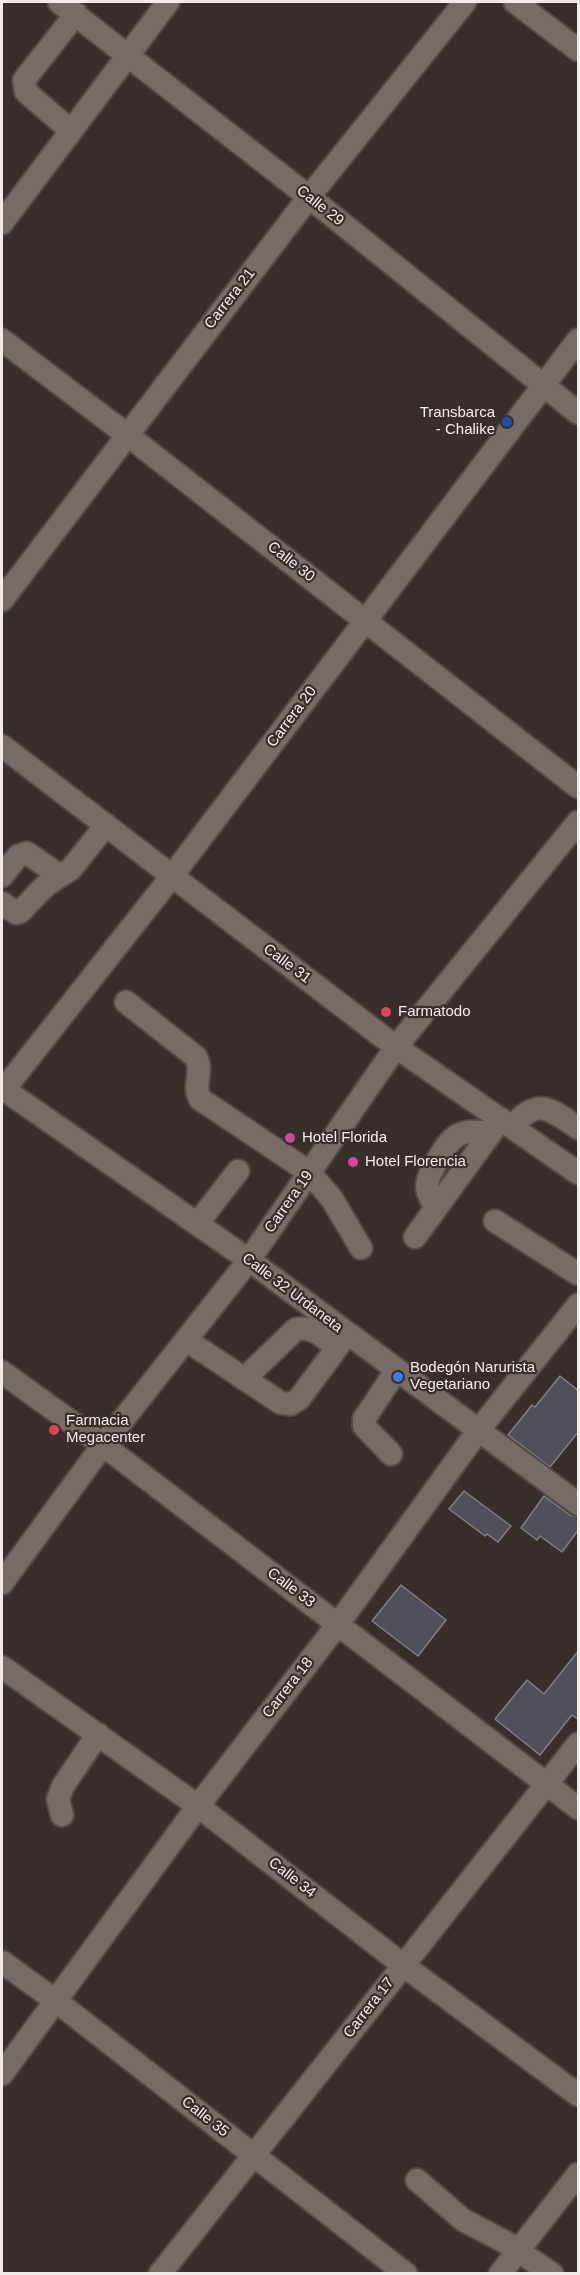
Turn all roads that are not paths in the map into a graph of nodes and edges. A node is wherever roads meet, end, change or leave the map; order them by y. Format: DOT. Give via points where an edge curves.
graph roads {
  1 [pos="168,2"];
  2 [pos="465,2"];
  3 [pos="515,2"];
  4 [pos="67,8"];
  5 [pos="579,50"];
  6 [pos="127,56"];
  7 [pos="70,130"];
  8 [pos="309,196"];
  9 [pos="2,223"];
  10 [pos="2,340"];
  11 [pos="579,340"];
  12 [pos="544,385"];
  13 [pos="579,413"];
  14 [pos="126,434"];
  15 [pos="2,600"];
  16 [pos="366,619"];
  17 [pos="2,746"];
  18 [pos="579,787"];
  19 [pos="579,822"];
  20 [pos="106,825"];
  21 [pos="571,848"];
  22 [pos="59,875"];
  23 [pos="2,876"];
  24 [pos="172,876"];
  25 [pos="2,903"];
  26 [pos="126,1002"];
  27 [pos="396,1047"];
  28 [pos="2,1090"];
  29 [pos="576,1121"];
  30 [pos="501,1126"];
  31 [pos="238,1171"];
  32 [pos="309,1172"];
  33 [pos="579,1173"];
  34 [pos="495,1221"];
  35 [pos="197,1224"];
  36 [pos="415,1237"];
  37 [pos="361,1248"];
  38 [pos="249,1260"];
  39 [pos="579,1274"];
  40 [pos="579,1305"];
  41 [pos="186,1340"];
  42 [pos="342,1340"];
  43 [pos="396,1371"];
  44 [pos="2,1372"];
  45 [pos="244,1379"];
  46 [pos="478,1431"];
  47 [pos="104,1445"];
  48 [pos="391,1454"];
  49 [pos="579,1504"];
  50 [pos="2,1583"];
  51 [pos="338,1624"];
  52 [pos="2,1667"];
  53 [pos="98,1734"];
  54 [pos="579,1744"];
  55 [pos="547,1785"];
  56 [pos="198,1806"];
  57 [pos="579,1808"];
  58 [pos="62,1815"];
  59 [pos="2,1962"];
  60 [pos="403,1965"];
  61 [pos="56,2001"];
  62 [pos="2,2074"];
  63 [pos="579,2095"];
  64 [pos="253,2155"];
  65 [pos="417,2180"];
  66 [pos="576,2184"];
  67 [pos="519,2251"];
  68 [pos="160,2274"];
  69 [pos="406,2274"];
  70 [pos="500,2274"];
  71 [pos="552,2274"];
  1 -- 6 [label="street"];
  2 -- 8 [label="street, Carrera 21"];
  3 -- 5 [label="street"];
  4 -- 6 [label="street, Calle 29"];
  4 -- 7 [label="street" via="24,86"];
  6 -- 7 [label="street"];
  6 -- 8 [label="street, Calle 29"];
  7 -- 9 [label="street"];
  8 -- 12 [label="street, Calle 29"];
  8 -- 14 [label="street, Carrera 21"];
  10 -- 14 [label="street, Calle 30"];
  11 -- 12 [label="street, Carrera 20"];
  12 -- 13 [label="street, Calle 29"];
  12 -- 16 [label="street, Carrera 20"];
  14 -- 15 [label="street, Carrera 21"];
  14 -- 16 [label="street, Calle 30"];
  16 -- 18 [label="street, Calle 30"];
  16 -- 24 [label="street, Carrera 20"];
  17 -- 20 [label="street, Calle 31"];
  19 -- 21 [label="street, Carrera 19"];
  20 -- 22 [label="street" via="71,869"];
  20 -- 24 [label="street, Calle 31"];
  21 -- 27 [label="street, Carrera 19"];
  22 -- 23 [label="street" via="27,853 18,856"];
  22 -- 25 [label="street" via="20,912"];
  24 -- 27 [label="street, Calle 31"];
  24 -- 28 [label="street, Carrera 20"];
  26 -- 32 [label="street" via="196,1058 200,1099"];
  27 -- 30 [label="street, Calle 31"];
  27 -- 32 [label="street, Carrera 19"];
  28 -- 35 [label="street, Calle 32 Urdaneta"];
  29 -- 30 [label="street" via="548,1108 533,1108"];
  30 -- 33 [label="street, Calle 31"];
  30 -- 36 [label="street" via="459,1135 444,1150 427,1186 436,1208"];
  31 -- 35 [label="street"];
  32 -- 37 [label="street" via="332,1198"];
  32 -- 38 [label="street, Carrera 19"];
  34 -- 39 [label="street"];
  35 -- 38 [label="street, Calle 32 Urdaneta"];
  38 -- 41 [label="street, Carrera 19"];
  38 -- 42 [label="street, Calle 32 Urdaneta"];
  40 -- 46 [label="street, Carrera 18"];
  41 -- 45 [label="street"];
  41 -- 47 [label="street, Carrera 19"];
  42 -- 43 [label="street, Calle 32 Urdaneta"];
  42 -- 45 [label="street" via="305,1328 296,1329"];
  42 -- 45 [label="street" via="299,1399 291,1404 281,1403"];
  43 -- 46 [label="street, Calle 32 Urdaneta"];
  43 -- 48 [label="street" via="364,1419 364,1426"];
  44 -- 47 [label="street, Calle 33"];
  46 -- 49 [label="street, Calle 32 Urdaneta"];
  46 -- 51 [label="street, Carrera 18"];
  47 -- 50 [label="street, Carrera 19"];
  47 -- 51 [label="street, Calle 33"];
  51 -- 55 [label="street, Calle 33"];
  51 -- 56 [label="street, Carrera 18"];
  52 -- 53 [label="street, Calle 34"];
  53 -- 56 [label="street, Calle 34"];
  53 -- 58 [label="street" via="63,1786 58,1799"];
  54 -- 55 [label="street, Carrera 17"];
  55 -- 57 [label="street, Calle 33"];
  55 -- 60 [label="street, Carrera 17"];
  56 -- 60 [label="street, Calle 34"];
  56 -- 61 [label="street, Carrera 18"];
  59 -- 61 [label="street, Calle 35"];
  60 -- 63 [label="street, Calle 34"];
  60 -- 64 [label="street, Carrera 17"];
  61 -- 62 [label="street, Carrera 18"];
  61 -- 64 [label="street, Calle 35"];
  64 -- 68 [label="street, Carrera 17"];
  64 -- 69 [label="street, Calle 35"];
  65 -- 67 [label="street" via="463,2220"];
  66 -- 67 [label="street"];
  67 -- 70 [label="street"];
  67 -- 71 [label="street"];
}
